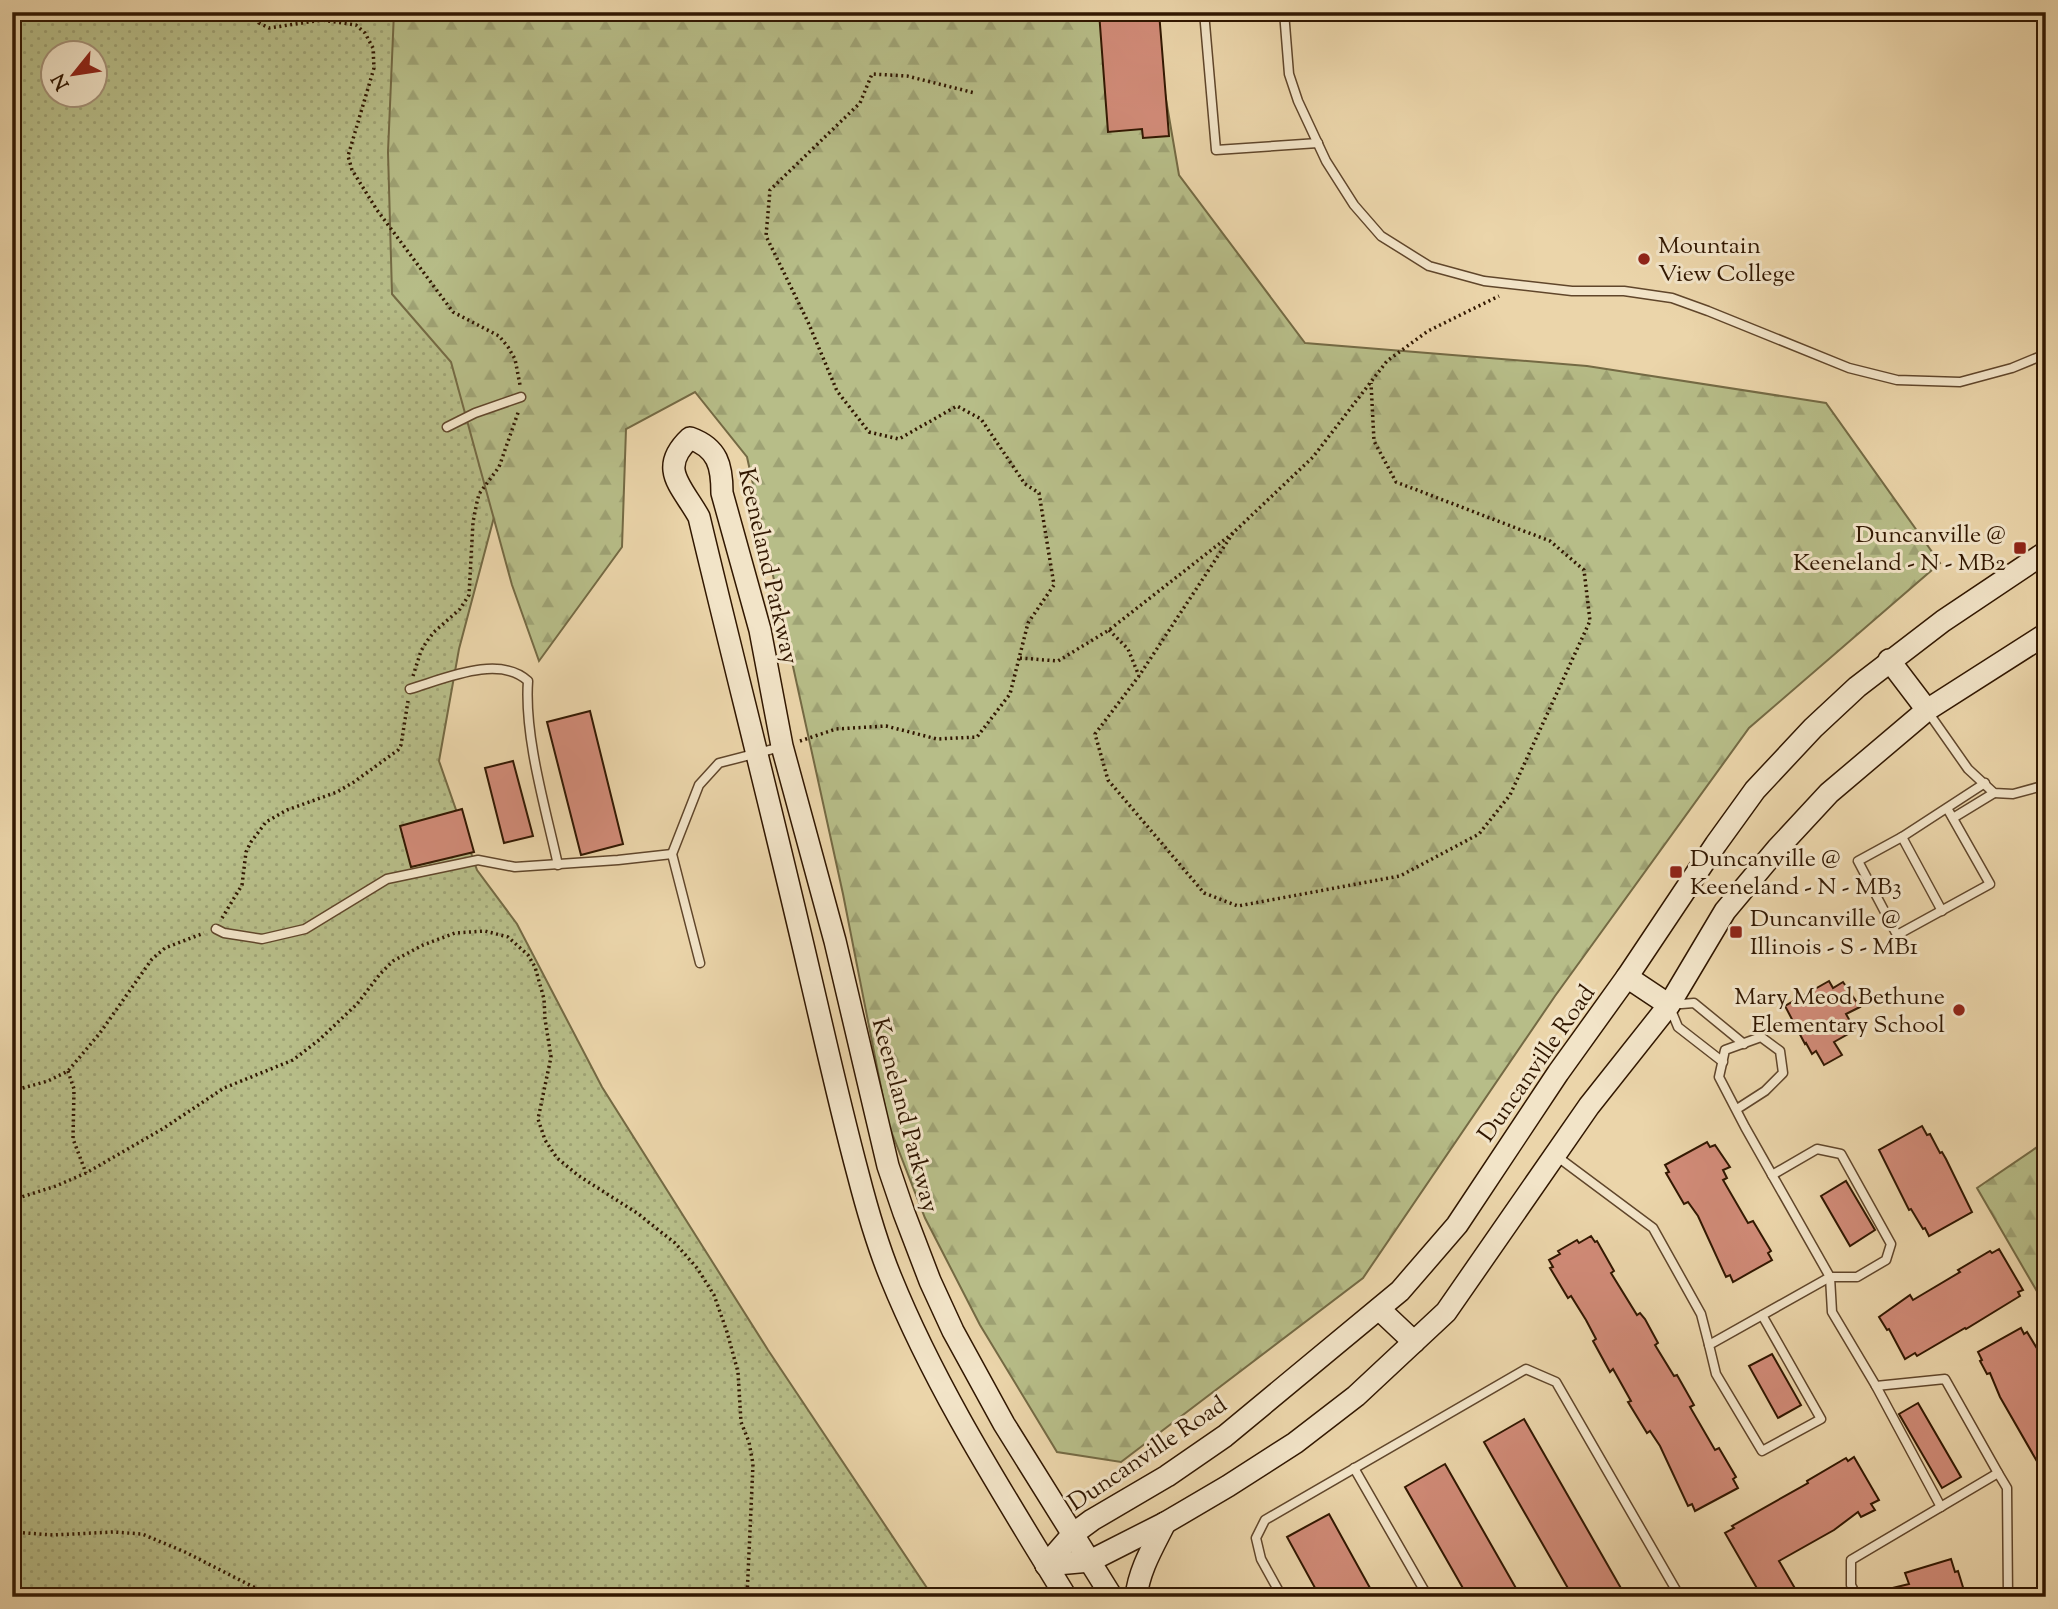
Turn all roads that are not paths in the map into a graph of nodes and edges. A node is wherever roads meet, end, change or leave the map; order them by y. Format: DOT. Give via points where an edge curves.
graph roads {
  1 [pos="1204,12"];
  2 [pos="1283,12"];
  3 [pos="1318,143"];
  4 [pos="2046,354"];
  5 [pos="521,397"];
  6 [pos="447,427"];
  7 [pos="2046,552"];
  8 [pos="2046,634"];
  9 [pos="1889,660"];
  10 [pos="410,689"];
  11 [pos="1927,710"];
  12 [pos="782,746"];
  13 [pos="756,754"];
  14 [pos="1985,783"];
  15 [pos="2046,785"];
  16 [pos="1994,793"];
  17 [pos="1947,808"];
  18 [pos="1953,818"];
  19 [pos="1902,836"];
  20 [pos="672,855"];
  21 [pos="558,865"];
  22 [pos="1942,911"];
  23 [pos="216,929"];
  24 [pos="701,963"];
  25 [pos="1627,977"];
  26 [pos="1669,1005"];
  27 [pos="1744,1044"];
  28 [pos="1723,1062"];
  29 [pos="1737,1108"];
  30 [pos="1555,1155"];
  31 [pos="1772,1175"];
  32 [pos="1830,1277"];
  33 [pos="1379,1309"];
  34 [pos="1762,1315"];
  35 [pos="1414,1342"];
  36 [pos="1709,1345"];
  37 [pos="1876,1386"];
  38 [pos="1009,1431"];
  39 [pos="977,1451"];
  40 [pos="1354,1468"];
  41 [pos="1998,1473"];
  42 [pos="1941,1507"];
  43 [pos="1165,1523"];
  44 [pos="1073,1534"];
  45 [pos="1090,1561"];
  46 [pos="1046,1565"];
  47 [pos="1066,1597"];
  48 [pos="1112,1597"];
  49 [pos="1136,1597"];
  50 [pos="1282,1597"];
  51 [pos="1428,1597"];
  52 [pos="1680,1597"];
  53 [pos="1857,1597"];
  54 [pos="2008,1597"];
  1 -- 3 [label="lane" via="1216,150"];
  2 -- 3 [label="lane" via="1289,74"];
  3 -- 4 [label="lane" via="1354,205 1381,236 1429,266 1484,281 1572,291 1624,290 1672,298 1849,368 1897,380 1960,382"];
  5 -- 6 [label="lane"];
  7 -- 9 [label="main road, Duncanville Road"];
  8 -- 11 [label="main road"];
  9 -- 11 [label="main road"];
  9 -- 25 [label="main road, Duncanville Road" via="1813,727 1755,790"];
  10 -- 21 [label="lane" via="472,671 502,668 528,681 536,765"];
  11 -- 14 [label="lane" via="1968,769"];
  11 -- 26 [label="main road" via="1829,793 1777,849 1725,911"];
  12 -- 13 [label="lane"];
  12 -- 13 [label="main road, Keeneland Parkway" via="760,630 722,493 722,472 707,446 690,439 678,449 673,467 699,517"];
  12 -- 38 [label="main road, Keeneland Parkway" via="835,941 888,1166 930,1281"];
  13 -- 20 [label="lane" via="719,764 699,785"];
  13 -- 39 [label="main road, Keeneland Parkway" via="874,1234 925,1352"];
  14 -- 16 [label="lane"];
  14 -- 17 [label="lane"];
  15 -- 16 [label="lane" via="2013,794"];
  16 -- 18 [label="lane"];
  17 -- 18 [label="lane"];
  17 -- 19 [label="lane"];
  18 -- 22 [label="lane" via="1990,884"];
  19 -- 22 [label="lane"];
  19 -- 22 [label="lane" via="1858,861 1864,874 1897,935"];
  20 -- 21 [label="lane"];
  20 -- 24 [label="lane"];
  21 -- 23 [label="lane" via="515,867 478,860 387,879 305,929 262,939"];
  25 -- 26 [label="main road"];
  25 -- 33 [label="main road, Duncanville Road" via="1457,1225"];
  26 -- 27 [label="lane" via="1694,1003"];
  26 -- 28 [label="lane" via="1678,1027"];
  26 -- 30 [label="main road"];
  27 -- 28 [label="lane" via="1725,1050"];
  27 -- 29 [label="lane" via="1761,1037 1780,1051 1783,1073"];
  28 -- 29 [label="lane" via="1719,1077"];
  29 -- 31 [label="lane"];
  30 -- 35 [label="main road" via="1446,1312"];
  30 -- 36 [label="lane" via="1653,1228 1701,1314"];
  31 -- 32 [label="lane"];
  31 -- 32 [label="lane" via="1817,1149 1841,1154 1891,1244 1886,1260 1857,1277"];
  32 -- 34 [label="lane"];
  32 -- 37 [label="lane" via="1832,1312"];
  33 -- 35 [label="main road"];
  33 -- 44 [label="main road, Duncanville Road" via="1225,1436"];
  34 -- 36 [label="lane"];
  34 -- 36 [label="lane" via="1821,1419 1762,1451 1716,1374"];
  35 -- 43 [label="main road" via="1356,1396 1295,1443"];
  37 -- 41 [label="lane" via="1945,1379"];
  37 -- 42 [label="lane"];
  38 -- 39 [label="main road"];
  38 -- 44 [label="main road, Keeneland Parkway"];
  39 -- 46 [label="main road, Keeneland Parkway"];
  40 -- 50 [label="lane" via="1265,1520 1256,1538 1261,1559"];
  40 -- 51 [label="lane"];
  40 -- 52 [label="lane" via="1526,1369 1556,1382"];
  41 -- 42 [label="lane"];
  41 -- 54 [label="lane" via="2007,1488"];
  42 -- 53 [label="lane" via="1851,1560 1851,1585"];
  43 -- 45 [label="main road"];
  43 -- 49 [label="main road" via="1144,1565"];
  44 -- 45 [label="main road, Keeneland Parkway"];
  44 -- 46 [label="main road, Duncanville Road"];
  45 -- 46 [label="main road"];
  45 -- 48 [label="main road, Keeneland Parkway"];
  46 -- 47 [label="main road, Keeneland Parkway"];
}
